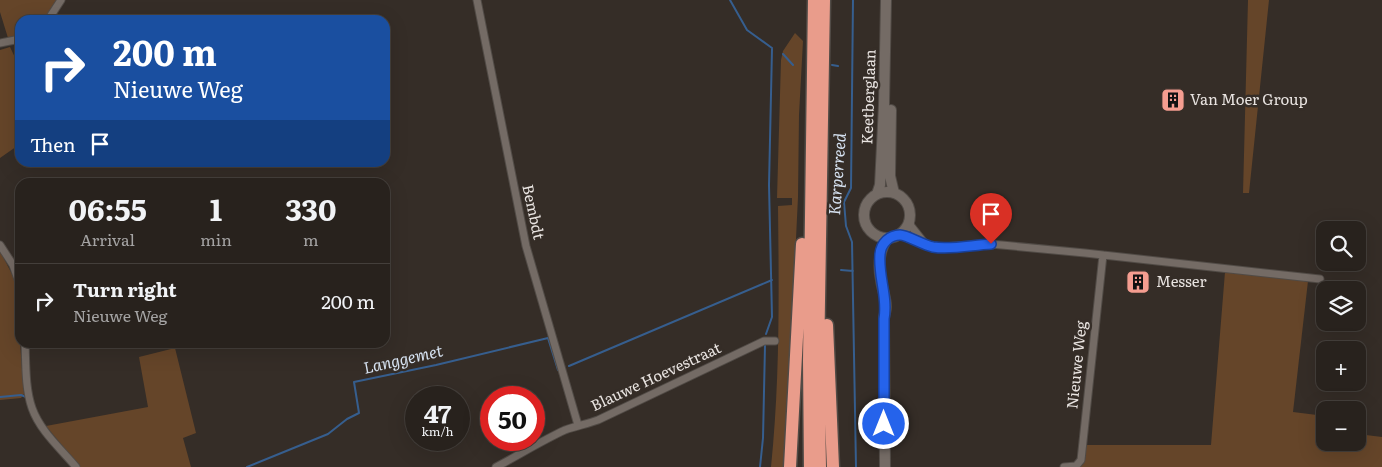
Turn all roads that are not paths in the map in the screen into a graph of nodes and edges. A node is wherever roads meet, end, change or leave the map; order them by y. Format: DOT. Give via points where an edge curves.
graph roads {
  1 [pos="60,0"];
  2 [pos="477,0"];
  3 [pos="814,0"];
  4 [pos="824,0"];
  5 [pos="886,0"];
  6 [pos="892,0"];
  7 [pos="51,15"];
  8 [pos="15,40"];
  9 [pos="0,43"];
  10 [pos="894,193"];
  11 [pos="877,194"];
  12 [pos="811,198"];
  13 [pos="909,219"];
  14 [pos="871,232"];
  15 [pos="899,234"];
  16 [pos="888,238"];
  17 [pos="0,245"];
  18 [pos="926,245"];
  19 [pos="1103,255"];
  20 [pos="820,258"];
  21 [pos="15,271"];
  22 [pos="1320,279"];
  23 [pos="884,319"];
  24 [pos="775,341"];
  25 [pos="25,348"];
  26 [pos="578,425"];
  27 [pos="886,465"];
  28 [pos="76,467"];
  29 [pos="496,467"];
  30 [pos="790,467"];
  31 [pos="810,467"];
  32 [pos="820,467"];
  33 [pos="833,467"];
  34 [pos="1064,467"];
  1 -- 7 [label="street"];
  2 -- 26 [label="street, Bembdt" via="526,246"];
  3 -- 12 [label="highway"];
  4 -- 20 [label="highway"];
  5 -- 11 [label="main road, Keetberglaan" via="884,105"];
  6 -- 10 [label="main road, Keetberglaan" via="890,176"];
  8 -- 9 [label="street"];
  10 -- 11 [label="main road"];
  10 -- 13 [label="main road" via="906,202"];
  11 -- 14 [label="main road" via="868,201 864,211 864,220"];
  12 -- 30 [label="highway" via="804,210"];
  12 -- 31 [label="highway"];
  13 -- 15 [label="main road"];
  13 -- 18 [label="street"];
  14 -- 16 [label="main road"];
  14 -- 23 [label="main road" via="877,290"];
  15 -- 16 [label="main road"];
  15 -- 18 [label="street"];
  16 -- 23 [label="main road" via="880,253 880,278 886,307"];
  17 -- 21 [label="street"];
  18 -- 19 [label="street" via="940,248 991,244"];
  19 -- 22 [label="street"];
  19 -- 34 [label="street, Nieuwe Weg" via="1082,451 1076,466"];
  20 -- 32 [label="highway"];
  20 -- 33 [label="highway" via="826,275"];
  23 -- 27 [label="main road"];
  24 -- 26 [label="street, Blauwe Hoevestraat" via="764,340 598,420"];
  25 -- 28 [label="street" via="32,409 44,429"];
  26 -- 29 [label="street, Blauwe Hoevestraat"];
}
